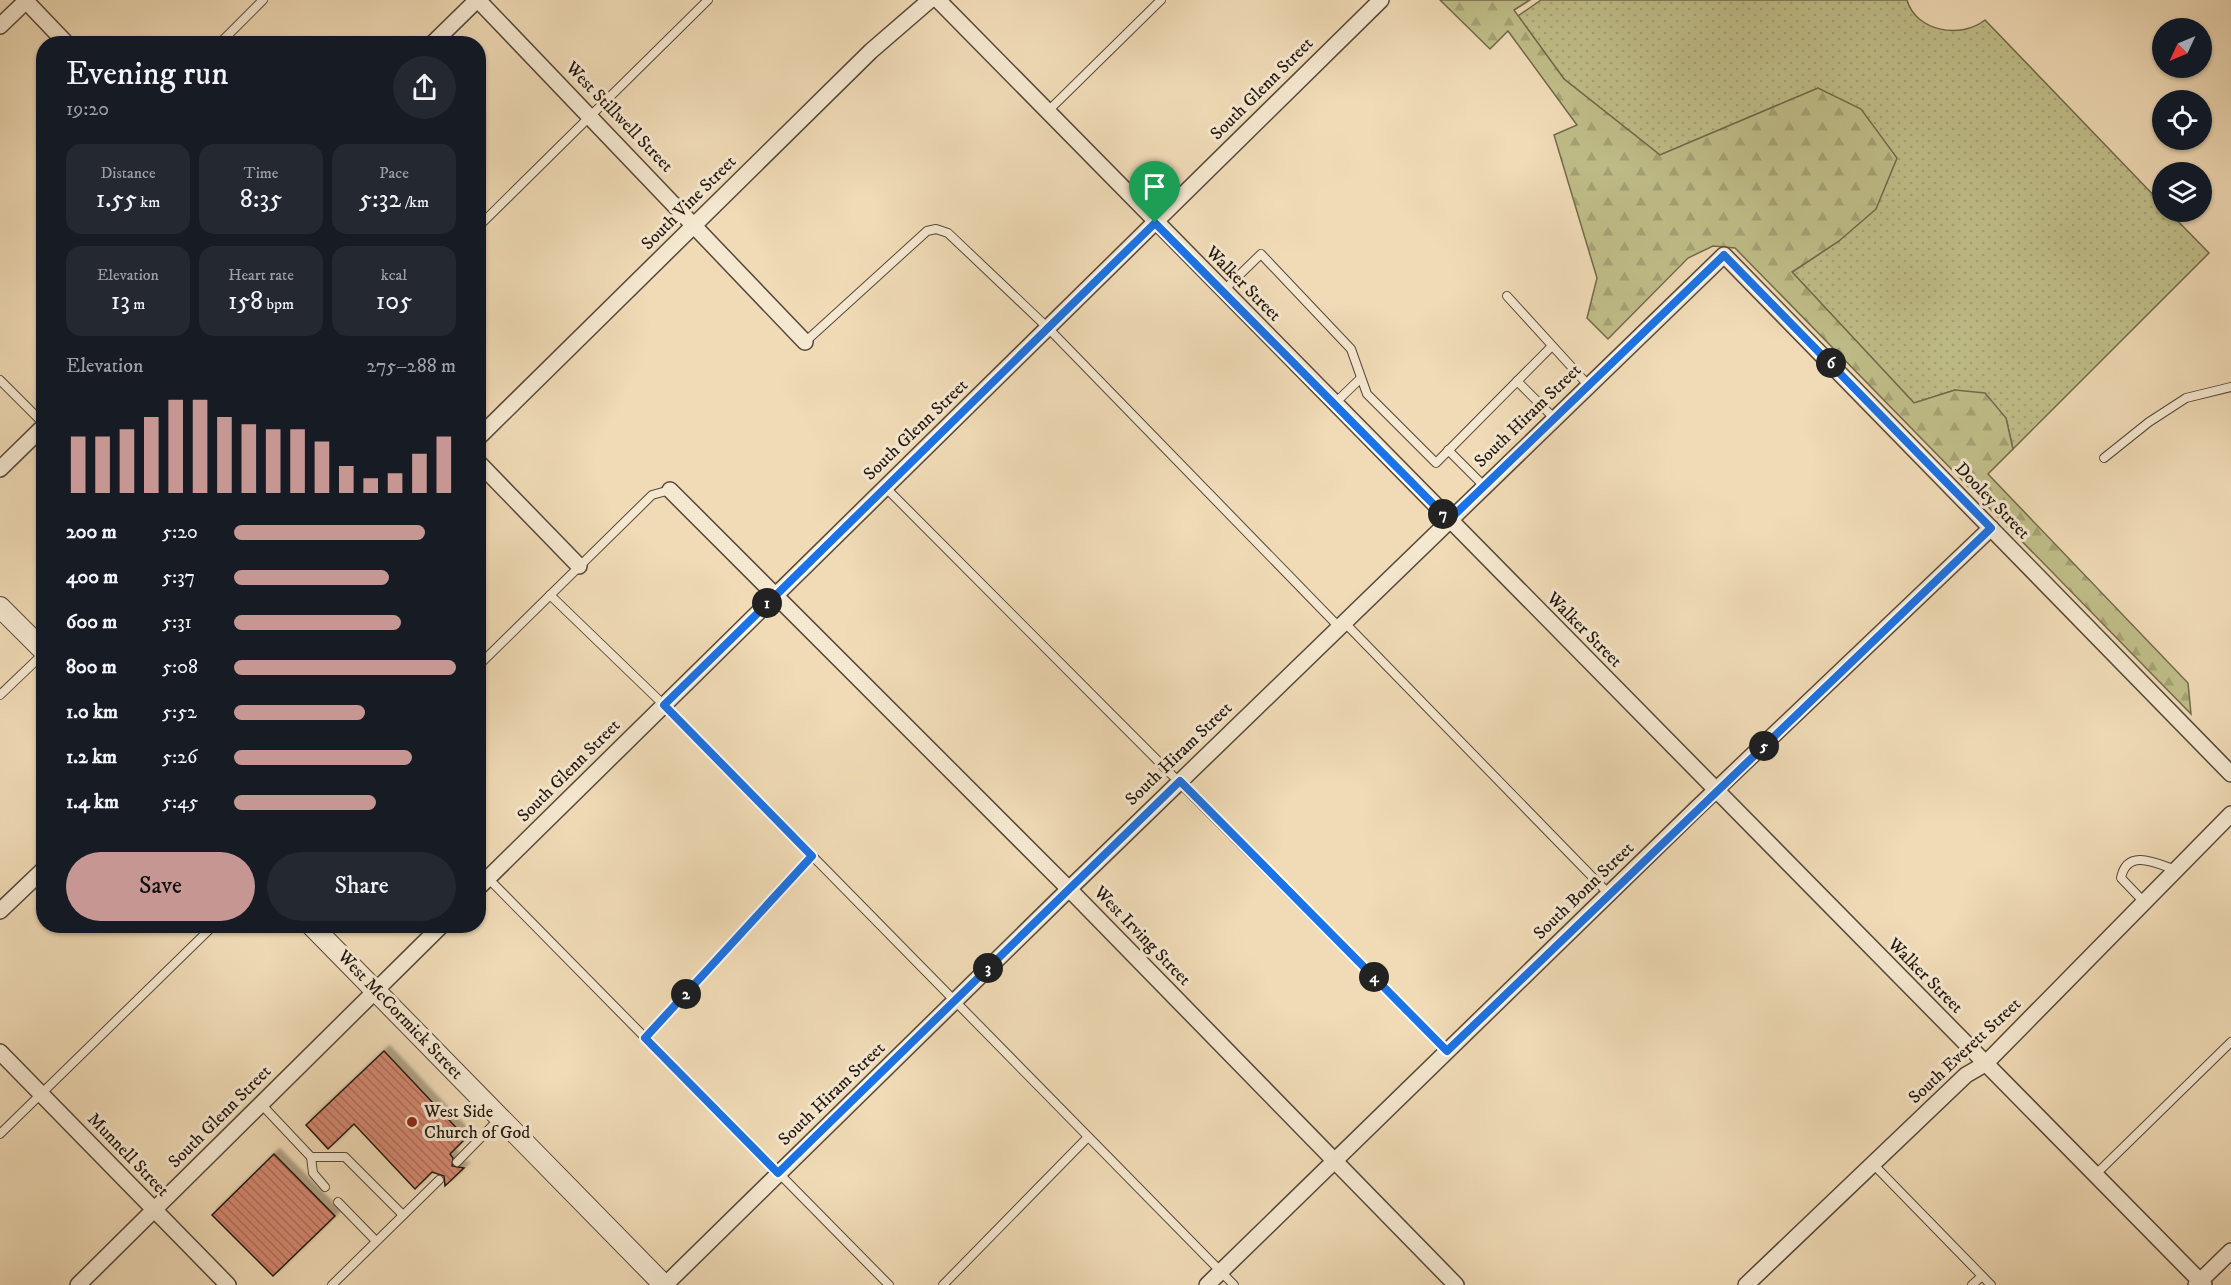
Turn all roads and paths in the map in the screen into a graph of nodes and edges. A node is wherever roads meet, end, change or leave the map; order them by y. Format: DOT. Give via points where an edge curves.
graph roads {
  1 [pos="26,0"];
  2 [pos="263,0"];
  3 [pos="477,0"];
  4 [pos="708,0"];
  5 [pos="930,0"];
  6 [pos="938,0"];
  7 [pos="1161,0"];
  8 [pos="1381,0"];
  9 [pos="0,26"];
  10 [pos="60,36"];
  11 [pos="227,36"];
  12 [pos="440,36"];
  13 [pos="1047,112"];
  14 [pos="591,116"];
  15 [pos="486,218"];
  16 [pos="1155,223"];
  17 [pos="695,224"];
  18 [pos="1724,255"];
  19 [pos="1223,291"];
  20 [pos="1508,296"];
  21 [pos="1048,328"];
  22 [pos="805,342"];
  23 [pos="1551,347"];
  24 [pos="1361,378"];
  25 [pos="0,380"];
  26 [pos="1517,381"];
  27 [pos="1588,385"];
  28 [pos="2231,387"];
  29 [pos="1334,404"];
  30 [pos="36,417"];
  31 [pos="1554,418"];
  32 [pos="486,430"];
  33 [pos="36,433"];
  34 [pos="1448,450"];
  35 [pos="2104,458"];
  36 [pos="0,469"];
  37 [pos="486,470"];
  38 [pos="1484,486"];
  39 [pos="885,487"];
  40 [pos="670,490"];
  41 [pos="1449,520"];
  42 [pos="1991,528"];
  43 [pos="579,566"];
  44 [pos="550,595"];
  45 [pos="774,596"];
  46 [pos="0,607"];
  47 [pos="1341,625"];
  48 [pos="36,644"];
  49 [pos="486,658"];
  50 [pos="36,660"];
  51 [pos="0,695"];
  52 [pos="664,705"];
  53 [pos="2231,774"];
  54 [pos="1180,781"];
  55 [pos="1715,791"];
  56 [pos="2231,814"];
  57 [pos="812,856"];
  58 [pos="2176,870"];
  59 [pos="486,874"];
  60 [pos="36,877"];
  61 [pos="486,882"];
  62 [pos="1069,889"];
  63 [pos="1609,894"];
  64 [pos="2144,902"];
  65 [pos="0,911"];
  66 [pos="206,933"];
  67 [pos="319,933"];
  68 [pos="434,933"];
  69 [pos="376,990"];
  70 [pos="955,1001"];
  71 [pos="645,1038"];
  72 [pos="2231,1042"];
  73 [pos="1447,1051"];
  74 [pos="0,1052"];
  75 [pos="1985,1064"];
  76 [pos="41,1094"];
  77 [pos="261,1104"];
  78 [pos="500,1118"];
  79 [pos="0,1134"];
  80 [pos="1088,1137"];
  81 [pos="311,1157"];
  82 [pos="1334,1160"];
  83 [pos="457,1162"];
  84 [pos="1873,1164"];
  85 [pos="778,1173"];
  86 [pos="2095,1175"];
  87 [pos="439,1180"];
  88 [pos="325,1187"];
  89 [pos="338,1202"];
  90 [pos="154,1210"];
  91 [pos="403,1215"];
  92 [pos="376,1241"];
  93 [pos="2231,1251"];
  94 [pos="1221,1272"];
  95 [pos="1982,1276"];
  96 [pos="2200,1284"];
  97 [pos="78,1285"];
  98 [pos="228,1285"];
  99 [pos="333,1285"];
  100 [pos="664,1285"];
  101 [pos="889,1285"];
  102 [pos="943,1285"];
  103 [pos="1207,1285"];
  104 [pos="1234,1285"];
  105 [pos="1456,1285"];
  106 [pos="1746,1285"];
  107 [pos="1972,1285"];
  108 [pos="1991,1285"];
  1 -- 9 [label="street"];
  1 -- 10 [label="street"];
  2 -- 11 [label="lane"];
  3 -- 12 [label="street"];
  3 -- 14 [label="street, West Stillwell Street"];
  4 -- 14 [label="lane"];
  5 -- 17 [label="street, South Vine Street" via="871,51"];
  6 -- 13 [label="street, Walker Street"];
  7 -- 13 [label="lane"];
  8 -- 16 [label="street, South Glenn Street"];
  13 -- 16 [label="street, Walker Street"];
  14 -- 15 [label="lane"];
  14 -- 17 [label="street, West Stillwell Street"];
  16 -- 19 [label="street, Walker Street"];
  16 -- 21 [label="street, South Glenn Street"];
  17 -- 22 [label="street, West Stillwell Street"];
  17 -- 32 [label="street, South Vine Street"];
  18 -- 27 [label="street, South Hiram Street"];
  18 -- 42 [label="street, Dooley Street"];
  19 -- 24 [label="lane" via="1261,254 1351,349"];
  19 -- 29 [label="street, Walker Street"];
  20 -- 23 [label="lane"];
  21 -- 22 [label="lane" via="948,233 936,229 927,231"];
  21 -- 39 [label="street, South Glenn Street"];
  21 -- 47 [label="lane"];
  23 -- 26 [label="lane"];
  23 -- 27 [label="lane"];
  24 -- 29 [label="lane"];
  24 -- 34 [label="lane" via="1367,394 1436,463"];
  25 -- 30 [label="lane"];
  26 -- 31 [label="lane"];
  26 -- 34 [label="lane"];
  27 -- 31 [label="street, South Hiram Street"];
  28 -- 35 [label="lane" via="2186,398"];
  29 -- 41 [label="street, Walker Street"];
  31 -- 38 [label="street, South Hiram Street"];
  33 -- 36 [label="street"];
  34 -- 38 [label="lane"];
  37 -- 43 [label="street"];
  38 -- 41 [label="street, South Hiram Street"];
  39 -- 45 [label="street, South Glenn Street"];
  39 -- 54 [label="lane"];
  40 -- 43 [label="lane" via="652,495"];
  40 -- 45 [label="street, West Irving Street"];
  41 -- 47 [label="street, South Hiram Street"];
  41 -- 55 [label="street, Walker Street"];
  42 -- 53 [label="street, Dooley Street"];
  42 -- 55 [label="street, South Bonn Street"];
  43 -- 44 [label="lane"];
  44 -- 49 [label="lane"];
  44 -- 52 [label="lane"];
  45 -- 52 [label="street, South Glenn Street"];
  45 -- 62 [label="street, West Irving Street"];
  46 -- 48 [label="street"];
  47 -- 54 [label="street, South Hiram Street"];
  47 -- 63 [label="lane"];
  50 -- 51 [label="lane"];
  52 -- 57 [label="lane"];
  52 -- 59 [label="street, South Glenn Street"];
  54 -- 62 [label="street, South Hiram Street"];
  54 -- 73 [label="lane"];
  55 -- 63 [label="street, South Bonn Street"];
  55 -- 75 [label="street, Walker Street"];
  56 -- 58 [label="street, South Everett Street"];
  57 -- 70 [label="lane"];
  57 -- 71 [label="lane"];
  58 -- 64 [label="street, South Everett Street"];
  58 -- 64 [label="lane" via="2146,860 2129,862 2121,878"];
  60 -- 65 [label="street"];
  61 -- 71 [label="lane"];
  62 -- 70 [label="street, South Hiram Street"];
  62 -- 82 [label="street, West Irving Street"];
  63 -- 73 [label="street, South Bonn Street"];
  64 -- 75 [label="street, South Everett Street"];
  66 -- 76 [label="lane"];
  67 -- 69 [label="street, West McCormick Street"];
  68 -- 69 [label="street, South Glenn Street"];
  69 -- 77 [label="street, South Glenn Street"];
  69 -- 78 [label="street, West McCormick Street"];
  70 -- 80 [label="lane"];
  70 -- 85 [label="street, South Hiram Street"];
  71 -- 85 [label="lane"];
  72 -- 86 [label="lane"];
  73 -- 82 [label="street, South Bonn Street"];
  74 -- 76 [label="street, Munnell Street"];
  75 -- 84 [label="street, South Everett Street" via="1966,1075"];
  75 -- 86 [label="street, Walker Street"];
  76 -- 79 [label="lane"];
  76 -- 90 [label="street, Munnell Street"];
  77 -- 81 [label="lane"];
  77 -- 90 [label="street, South Glenn Street"];
  78 -- 83 [label="lane"];
  78 -- 100 [label="street, West McCormick Street"];
  80 -- 94 [label="lane"];
  80 -- 102 [label="lane"];
  81 -- 88 [label="lane" via="313,1173"];
  81 -- 91 [label="lane" via="345,1157"];
  82 -- 94 [label="street, South Bonn Street"];
  82 -- 105 [label="street, West Irving Street"];
  84 -- 95 [label="lane"];
  84 -- 106 [label="street, South Everett Street"];
  85 -- 100 [label="street, South Hiram Street"];
  85 -- 101 [label="lane"];
  86 -- 96 [label="street, Walker Street"];
  87 -- 91 [label="lane"];
  89 -- 92 [label="lane"];
  90 -- 97 [label="street, South Glenn Street"];
  90 -- 98 [label="street, Munnell Street"];
  91 -- 92 [label="lane"];
  92 -- 99 [label="lane"];
  93 -- 96 [label="street"];
  94 -- 103 [label="street, South Bonn Street"];
  94 -- 104 [label="lane"];
  95 -- 107 [label="lane"];
  95 -- 108 [label="lane"];
}
